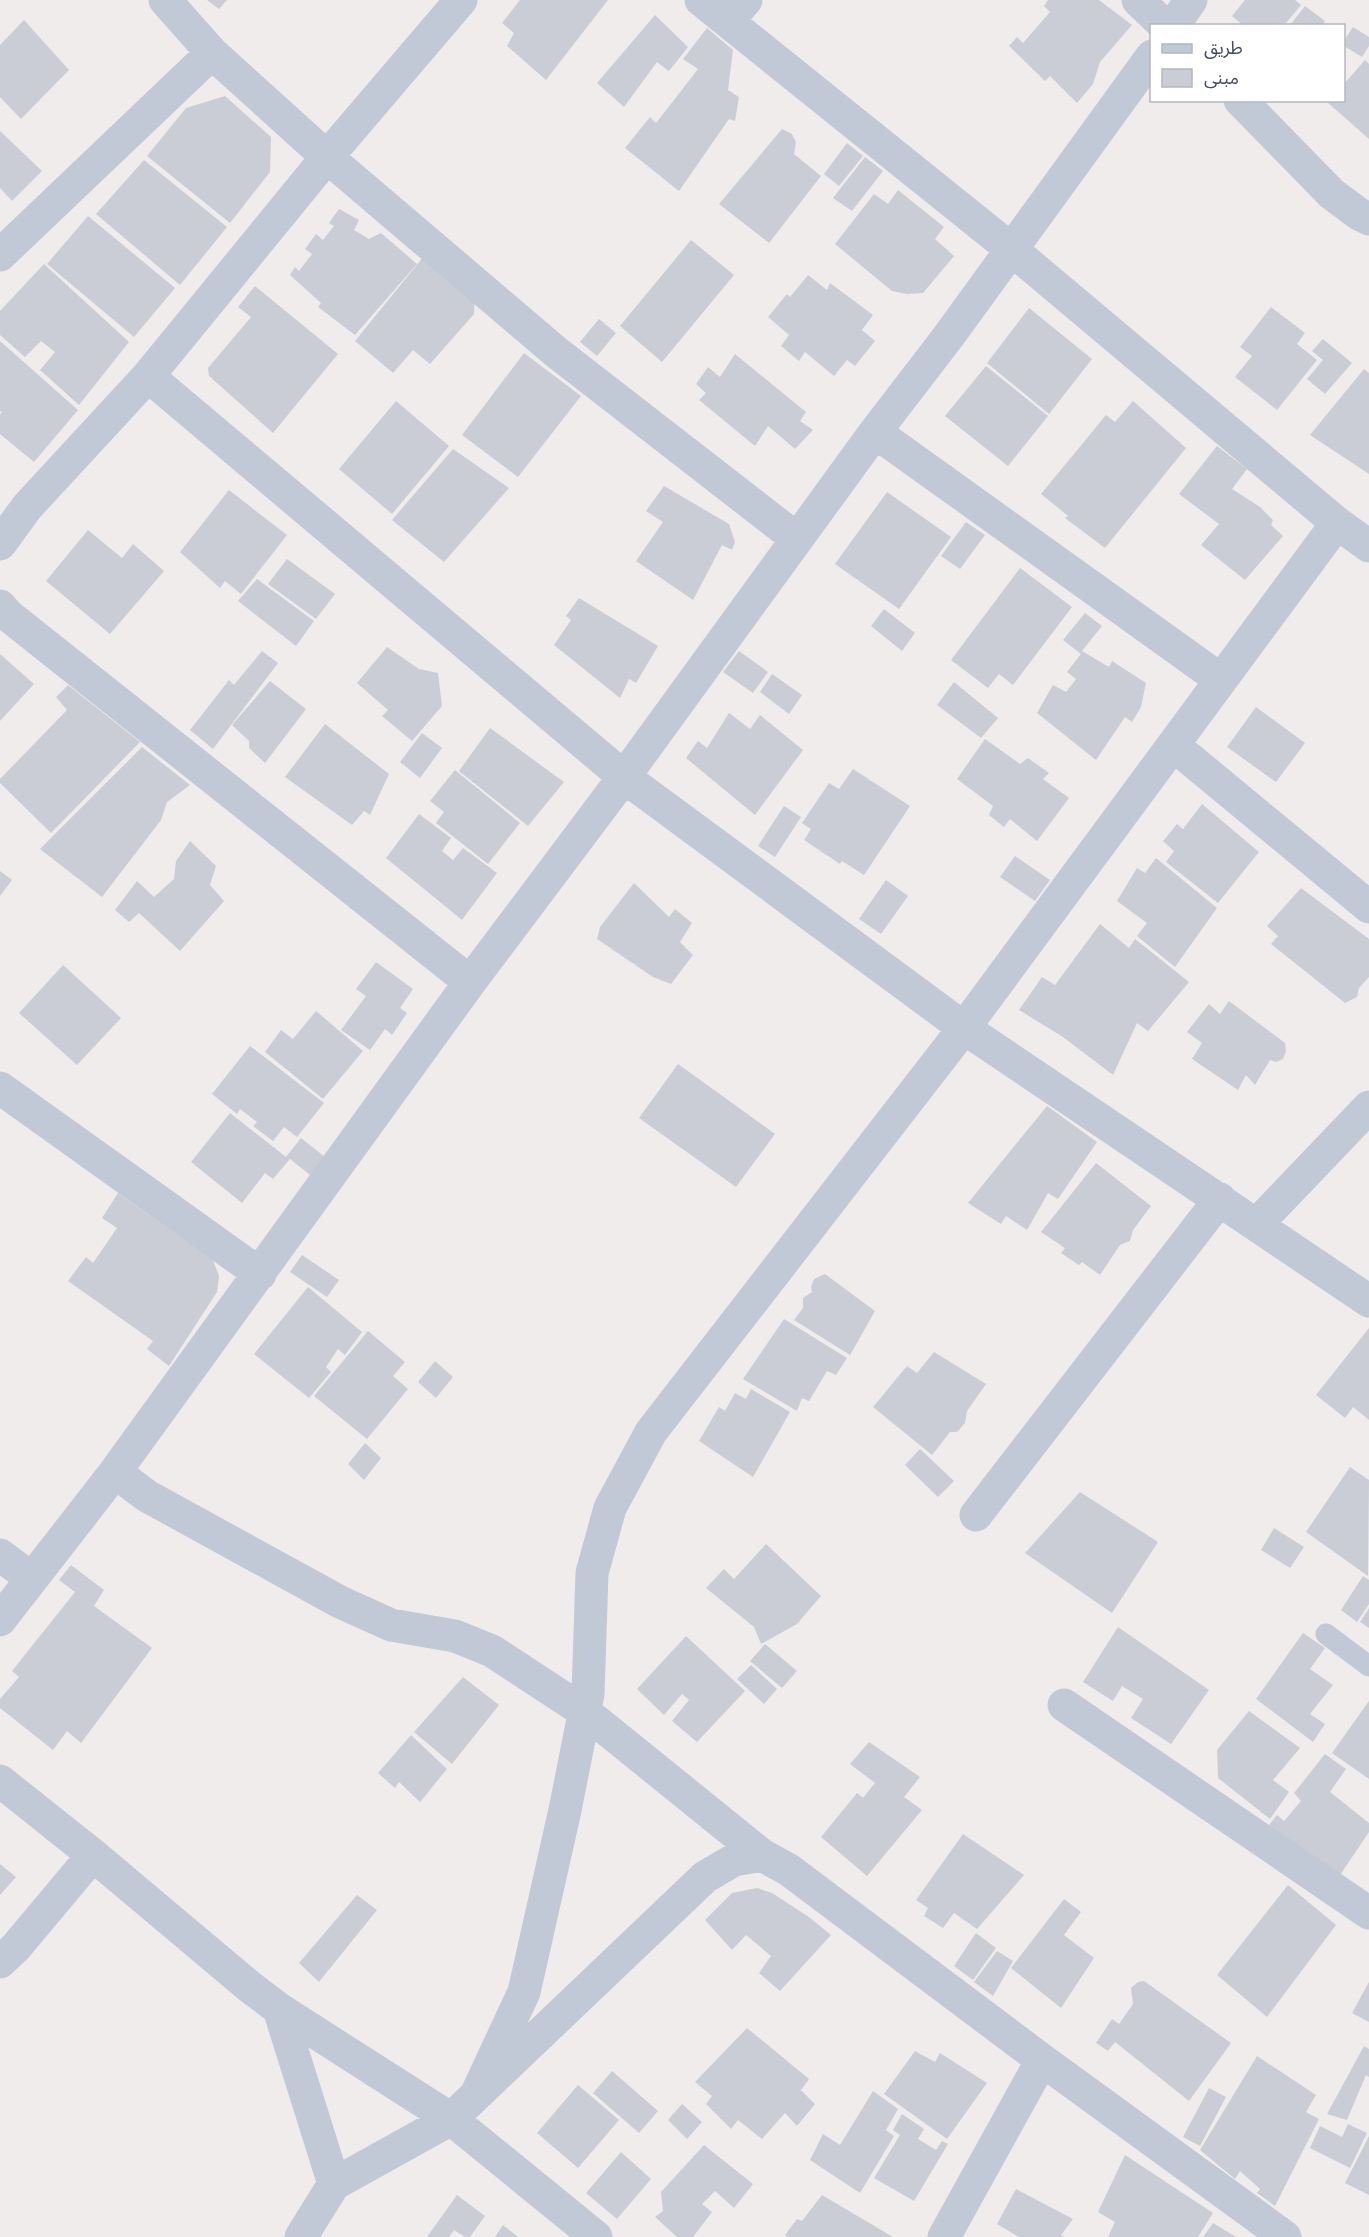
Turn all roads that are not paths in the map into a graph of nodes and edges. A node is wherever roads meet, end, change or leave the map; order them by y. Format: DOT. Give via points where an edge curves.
graph roads {
  1 [pos="165,0"];
  2 [pos="461,0"];
  3 [pos="701,0"];
  4 [pos="1138,0"];
  5 [pos="1191,0"];
  6 [pos="737,10"];
  7 [pos="1163,24"];
  8 [pos="1174,24"];
  9 [pos="212,53"];
  10 [pos="1150,59"];
  11 [pos="1242,102"];
  12 [pos="327,157"];
  13 [pos="1369,219"];
  14 [pos="1011,249"];
  15 [pos="0,255"];
  16 [pos="148,376"];
  17 [pos="875,432"];
  18 [pos="1337,523"];
  19 [pos="797,540"];
  20 [pos="0,544"];
  21 [pos="1369,546"];
  22 [pos="0,606"];
  23 [pos="1221,680"];
  24 [pos="1173,745"];
  25 [pos="624,777"];
  26 [pos="1369,907"];
  27 [pos="470,982"];
  28 [pos="964,1028"];
  29 [pos="0,1088"];
  30 [pos="1369,1107"];
  31 [pos="1220,1199"];
  32 [pos="1257,1224"];
  33 [pos="260,1274"];
  34 [pos="1369,1301"];
  35 [pos="115,1472"];
  36 [pos="976,1515"];
  37 [pos="0,1555"];
  38 [pos="31,1578"];
  39 [pos="0,1620"];
  40 [pos="1326,1634"];
  41 [pos="1369,1666"];
  42 [pos="1064,1705"];
  43 [pos="585,1712"];
  44 [pos="0,1781"];
  45 [pos="93,1855"];
  46 [pos="762,1855"];
  47 [pos="1369,1913"];
  48 [pos="0,1962"];
  49 [pos="279,2008"];
  50 [pos="1042,2060"];
  51 [pos="476,2095"];
  52 [pos="451,2119"];
  53 [pos="334,2184"];
  54 [pos="301,2237"];
  55 [pos="596,2237"];
  56 [pos="944,2237"];
  57 [pos="1285,2237"];
  1 -- 9 [label="street"];
  2 -- 12 [label="street"];
  3 -- 6 [label="street"];
  4 -- 7 [label="street"];
  5 -- 8 [label="street"];
  6 -- 14 [label="street"];
  9 -- 12 [label="street"];
  9 -- 15 [label="street"];
  10 -- 14 [label="street"];
  11 -- 13 [label="street" via="1332,194"];
  12 -- 16 [label="street"];
  12 -- 19 [label="street" via="556,351"];
  14 -- 17 [label="street"];
  14 -- 18 [label="street"];
  16 -- 20 [label="street" via="27,507"];
  16 -- 25 [label="street"];
  17 -- 19 [label="street"];
  17 -- 23 [label="street"];
  18 -- 21 [label="street"];
  18 -- 23 [label="street"];
  19 -- 25 [label="street"];
  22 -- 27 [label="street"];
  23 -- 24 [label="street"];
  24 -- 26 [label="street"];
  24 -- 28 [label="street"];
  25 -- 27 [label="street"];
  25 -- 28 [label="street"];
  27 -- 33 [label="street"];
  28 -- 31 [label="street"];
  28 -- 43 [label="street" via="651,1432 610,1508 592,1573"];
  29 -- 33 [label="street"];
  30 -- 32 [label="street"];
  31 -- 32 [label="street"];
  31 -- 36 [label="street"];
  32 -- 34 [label="street"];
  33 -- 35 [label="street"];
  35 -- 38 [label="street"];
  35 -- 43 [label="street" via="147,1496 340,1602 391,1625 455,1636 492,1651"];
  37 -- 38 [label="street"];
  38 -- 39 [label="street"];
  40 -- 41 [label="lane"];
  42 -- 47 [label="street"];
  43 -- 46 [label="street"];
  43 -- 51 [label="street" via="524,1992"];
  44 -- 45 [label="street"];
  45 -- 48 [label="street"];
  45 -- 49 [label="street"];
  46 -- 50 [label="street" via="789,1870"];
  46 -- 51 [label="street" via="734,1860 705,1877"];
  49 -- 52 [label="street"];
  49 -- 53 [label="street"];
  50 -- 56 [label="street"];
  50 -- 57 [label="street"];
  51 -- 52 [label="street"];
  52 -- 53 [label="street"];
  52 -- 55 [label="street"];
  53 -- 54 [label="street"];
}
